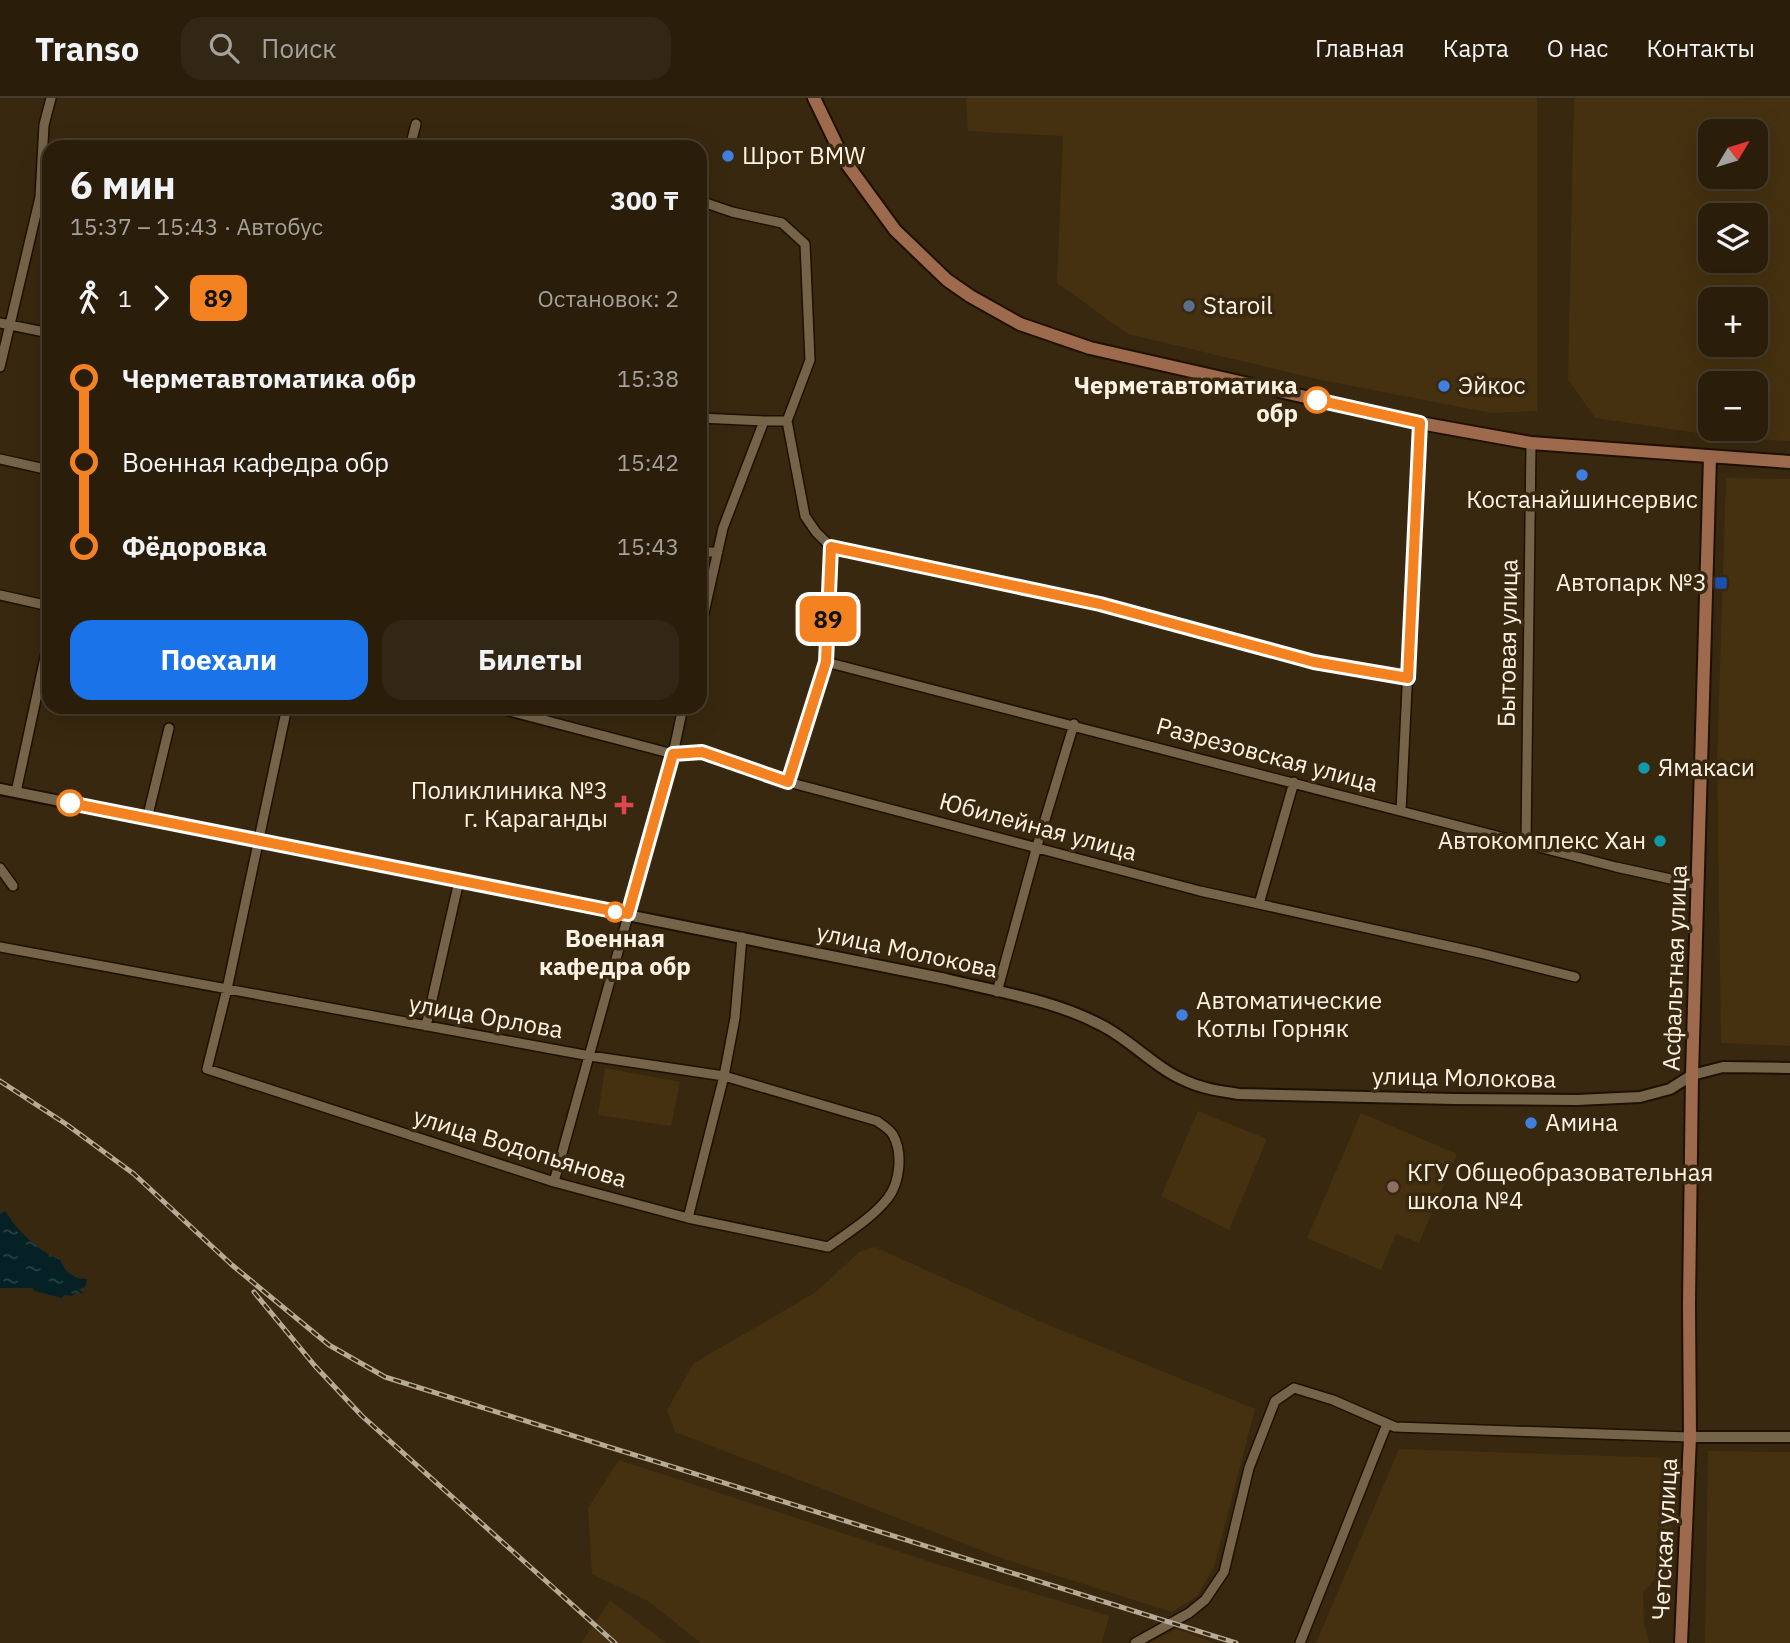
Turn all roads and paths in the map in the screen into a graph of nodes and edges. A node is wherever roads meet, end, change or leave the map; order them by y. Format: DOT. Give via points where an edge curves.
graph roads {
  1 [pos="51,98"];
  2 [pos="814,98"];
  3 [pos="416,124"];
  4 [pos="43,140"];
  5 [pos="412,140"];
  6 [pos="42,161"];
  7 [pos="707,203"];
  8 [pos="5,324"];
  9 [pos="42,332"];
  10 [pos="0,367"];
  11 [pos="707,418"];
  12 [pos="764,421"];
  13 [pos="787,421"];
  14 [pos="1420,423"];
  15 [pos="1531,443"];
  16 [pos="1710,457"];
  17 [pos="0,459"];
  18 [pos="1790,462"];
  19 [pos="42,468"];
  20 [pos="831,547"];
  21 [pos="707,552"];
  22 [pos="718,552"];
  23 [pos="0,595"];
  24 [pos="707,600"];
  25 [pos="42,605"];
  26 [pos="826,662"];
  27 [pos="42,671"];
  28 [pos="1408,678"];
  29 [pos="285,714"];
  30 [pos="521,714"];
  31 [pos="682,714"];
  32 [pos="1074,724"];
  33 [pos="169,728"];
  34 [pos="673,754"];
  35 [pos="788,782"];
  36 [pos="1294,782"];
  37 [pos="0,789"];
  38 [pos="16,792"];
  39 [pos="1401,811"];
  40 [pos="147,819"];
  41 [pos="257,842"];
  42 [pos="1526,842"];
  43 [pos="1037,846"];
  44 [pos="0,868"];
  45 [pos="459,881"];
  46 [pos="1698,885"];
  47 [pos="13,886"];
  48 [pos="1259,904"];
  49 [pos="628,914"];
  50 [pos="742,937"];
  51 [pos="0,947"];
  52 [pos="1574,977"];
  53 [pos="227,989"];
  54 [pos="997,992"];
  55 [pos="426,1026"];
  56 [pos="590,1056"];
  57 [pos="1790,1068"];
  58 [pos="1692,1075"];
  59 [pos="724,1076"];
  60 [pos="554,1182"];
  61 [pos="889,1196"];
  62 [pos="688,1217"];
  63 [pos="1387,1423"];
  64 [pos="1690,1437"];
  65 [pos="1790,1437"];
  66 [pos="1135,1643"];
  67 [pos="1300,1643"];
  68 [pos="1681,1643"];
  1 -- 4 [label="street"];
  2 -- 14 [label="main road" via="844,160 894,230 947,280 1020,324 1090,348"];
  3 -- 5 [label="street"];
  6 -- 8 [label="street" via="40,197"];
  7 -- 13 [label="street" via="782,223 805,244 810,360"];
  8 -- 9 [label="street"];
  8 -- 10 [label="street"];
  11 -- 12 [label="street"];
  12 -- 13 [label="street"];
  12 -- 22 [label="street"];
  13 -- 20 [label="street" via="805,516"];
  14 -- 15 [label="main road"];
  14 -- 28 [label="street"];
  15 -- 16 [label="main road"];
  15 -- 42 [label="street, Бытовая улица"];
  16 -- 18 [label="main road"];
  16 -- 46 [label="main road, Асфальтная улица"];
  17 -- 19 [label="street"];
  20 -- 26 [label="street"];
  20 -- 28 [label="street" via="1100,604 1314,662"];
  21 -- 22 [label="street"];
  22 -- 24 [label="street"];
  23 -- 25 [label="street"];
  26 -- 32 [label="street, Разрезовская улица"];
  26 -- 35 [label="street"];
  27 -- 38 [label="street"];
  28 -- 39 [label="street"];
  29 -- 41 [label="street"];
  30 -- 34 [label="street, Юбилейная улица"];
  31 -- 34 [label="street"];
  32 -- 36 [label="street, Разрезовская улица"];
  32 -- 43 [label="street"];
  33 -- 40 [label="street"];
  34 -- 35 [label="street, Юбилейная улица" via="702,752"];
  34 -- 49 [label="street"];
  35 -- 43 [label="street, Юбилейная улица"];
  36 -- 39 [label="street, Разрезовская улица"];
  36 -- 48 [label="street"];
  37 -- 38 [label="street, улица Молокова"];
  38 -- 40 [label="street, улица Молокова"];
  39 -- 42 [label="street, Разрезовская улица"];
  40 -- 41 [label="street, улица Молокова"];
  41 -- 45 [label="street, улица Молокова"];
  41 -- 53 [label="street"];
  42 -- 46 [label="street, Разрезовская улица"];
  43 -- 48 [label="street, Юбилейная улица"];
  43 -- 54 [label="street"];
  44 -- 47 [label="street"];
  45 -- 49 [label="street, улица Молокова"];
  45 -- 55 [label="street"];
  46 -- 58 [label="main road, Асфальтная улица"];
  48 -- 52 [label="street, Юбилейная улица"];
  49 -- 50 [label="street, улица Молокова"];
  49 -- 56 [label="street"];
  50 -- 54 [label="street, улица Молокова"];
  50 -- 59 [label="street"];
  51 -- 53 [label="street, улица Орлова"];
  53 -- 55 [label="street, улица Орлова"];
  53 -- 60 [label="street, улица Водопьянова" via="207,1069"];
  54 -- 58 [label="street, улица Молокова" via="1065,1008 1103,1025 1185,1081 1239,1094 1577,1100 1640,1097 1670,1089"];
  55 -- 56 [label="street, улица Орлова"];
  56 -- 59 [label="street, улица Орлова"];
  56 -- 60 [label="street"];
  57 -- 58 [label="street, улица Молокова" via="1723,1067"];
  58 -- 64 [label="main road, Асфальтная улица"];
  59 -- 61 [label="street, улица Орлова" via="877,1121 893,1133 899,1153 899,1170"];
  59 -- 62 [label="street"];
  60 -- 62 [label="street, улица Водопьянова"];
  61 -- 62 [label="street, улица Водопьянова" via="828,1247"];
  63 -- 64 [label="street" via="1395,1427"];
  63 -- 66 [label="street" via="1294,1388 1275,1401 1249,1468 1224,1572 1205,1600 1189,1613"];
  63 -- 67 [label="street"];
  64 -- 65 [label="street"];
  64 -- 68 [label="main road, Четская улица"];
}
